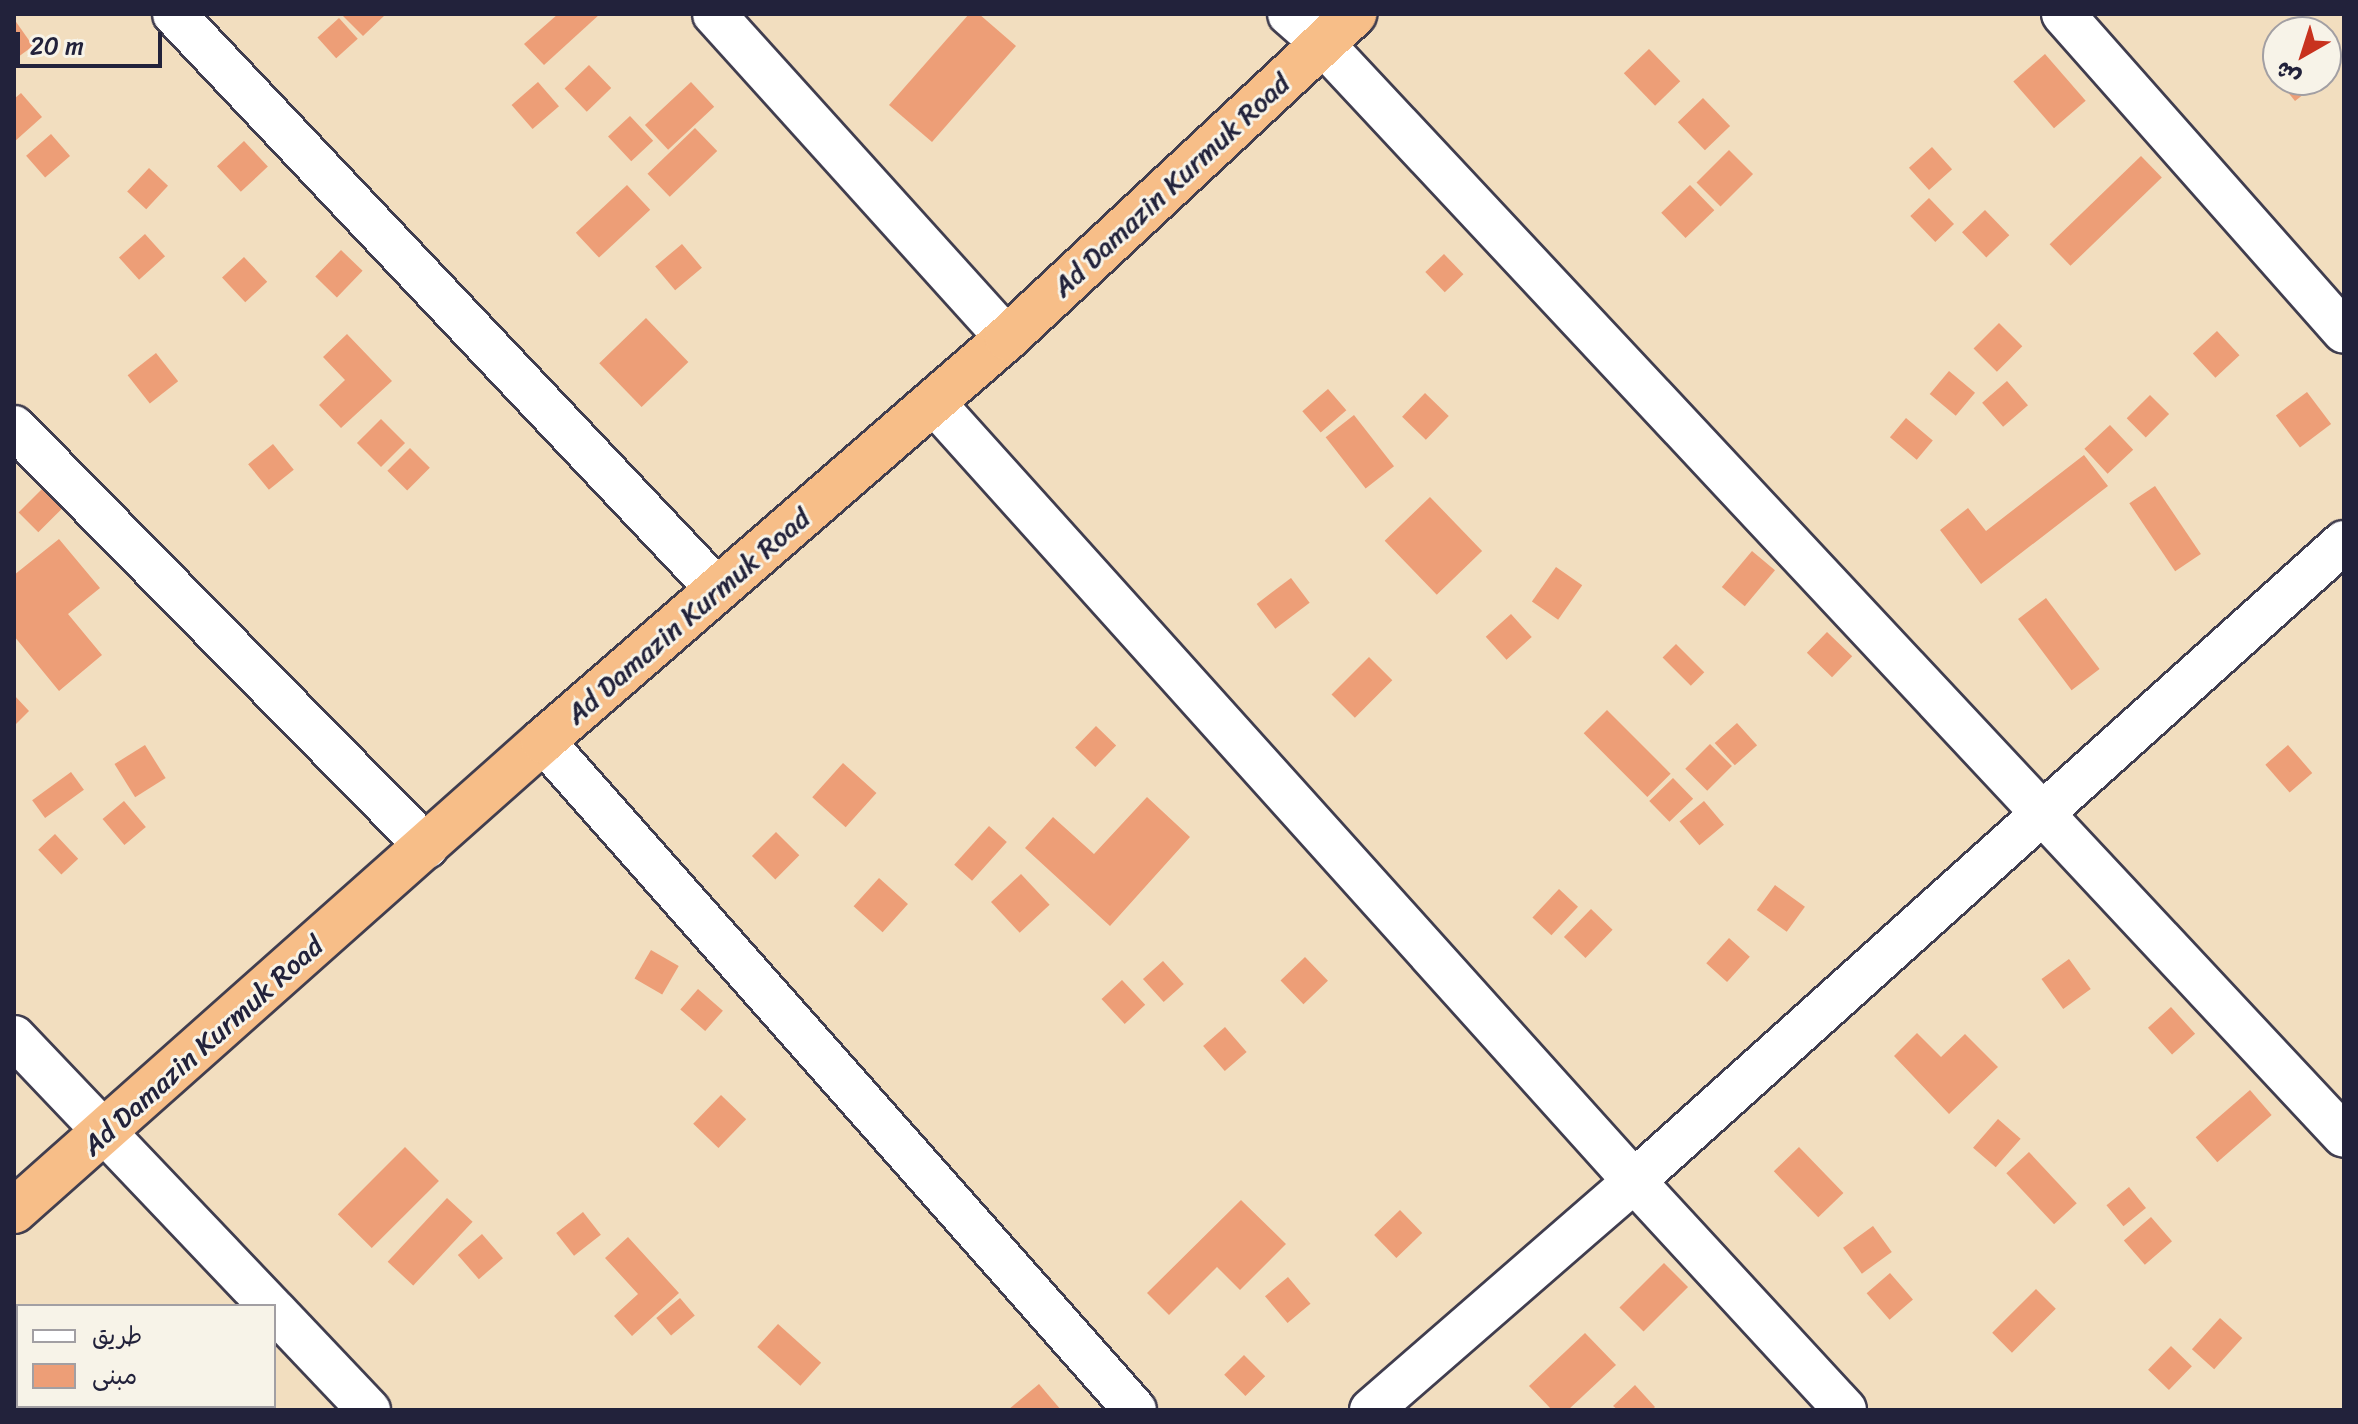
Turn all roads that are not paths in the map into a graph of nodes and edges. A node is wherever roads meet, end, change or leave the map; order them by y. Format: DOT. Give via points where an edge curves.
graph roads {
  1 [pos="174,14"];
  2 [pos="714,14"];
  3 [pos="1289,14"];
  4 [pos="1355,14"];
  5 [pos="2063,14"];
  6 [pos="1322,43"];
  7 [pos="2344,332"];
  8 [pos="1007,338"];
  9 [pos="934,403"];
  10 [pos="14,427"];
  11 [pos="2344,542"];
  12 [pos="718,590"];
  13 [pos="543,741"];
  14 [pos="2043,812"];
  15 [pos="427,847"];
  16 [pos="14,1037"];
  17 [pos="105,1133"];
  18 [pos="2344,1136"];
  19 [pos="1634,1181"];
  20 [pos="14,1211"];
  21 [pos="268,1304"];
  22 [pos="276,1312"];
  23 [pos="369,1410"];
  24 [pos="1135,1410"];
  25 [pos="1371,1410"];
  26 [pos="1845,1410"];
  1 -- 12 [label="street"];
  2 -- 8 [label="street"];
  3 -- 6 [label="street"];
  4 -- 6 [label="highway, Ad Damazin Kurmuk Road"];
  5 -- 7 [label="street"];
  6 -- 8 [label="highway, Ad Damazin Kurmuk Road"];
  6 -- 14 [label="street"];
  8 -- 9 [label="highway, Ad Damazin Kurmuk Road"];
  9 -- 12 [label="highway, Ad Damazin Kurmuk Road"];
  9 -- 19 [label="street"];
  10 -- 15 [label="street"];
  11 -- 14 [label="street"];
  12 -- 13 [label="highway, Ad Damazin Kurmuk Road"];
  13 -- 15 [label="highway, Ad Damazin Kurmuk Road"];
  13 -- 24 [label="street"];
  14 -- 18 [label="street"];
  14 -- 19 [label="street"];
  15 -- 17 [label="highway, Ad Damazin Kurmuk Road"];
  16 -- 17 [label="street"];
  17 -- 20 [label="highway, Ad Damazin Kurmuk Road"];
  17 -- 21 [label="street"];
  19 -- 25 [label="street"];
  19 -- 26 [label="street"];
  22 -- 23 [label="street"];
}
